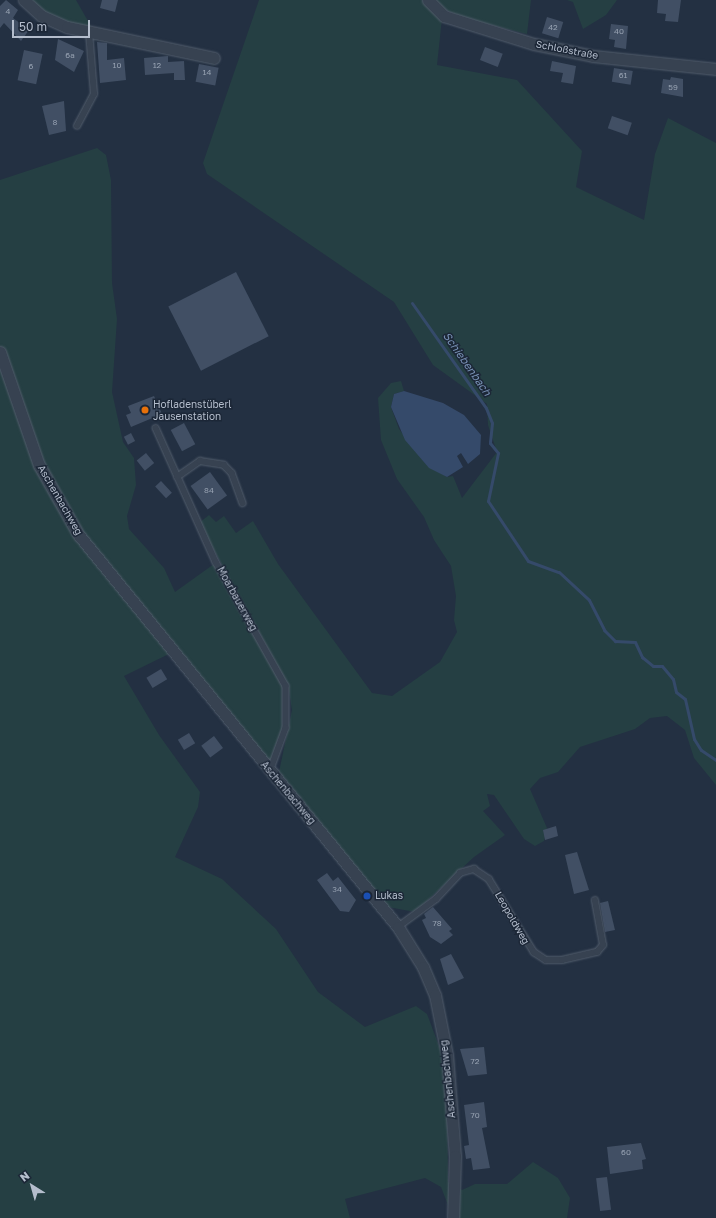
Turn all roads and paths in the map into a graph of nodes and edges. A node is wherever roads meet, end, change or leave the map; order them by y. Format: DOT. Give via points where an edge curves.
graph roads {
  1 [pos="24,0"];
  2 [pos="428,0"];
  3 [pos="89,32"];
  4 [pos="214,58"];
  5 [pos="716,69"];
  6 [pos="77,126"];
  7 [pos="0,352"];
  8 [pos="156,428"];
  9 [pos="177,477"];
  10 [pos="243,503"];
  11 [pos="270,772"];
  12 [pos="595,901"];
  13 [pos="398,927"];
  14 [pos="454,1218"];
  1 -- 3 [label="street" via="48,20"];
  2 -- 5 [label="street, Schloßstraße" via="444,16 534,44 593,56"];
  3 -- 4 [label="street"];
  3 -- 6 [label="lane" via="94,94"];
  7 -- 11 [label="street, Aschenbachweg" via="38,465 78,534"];
  8 -- 9 [label="lane, Moarbauerweg"];
  9 -- 10 [label="lane" via="200,461 224,465 232,473"];
  9 -- 11 [label="lane, Moarbauerweg" via="216,562 286,686 286,728"];
  11 -- 13 [label="street, Aschenbachweg"];
  12 -- 13 [label="lane, Leopoldweg" via="603,945 597,952 562,960 546,960 534,952 489,879 474,869 460,873 436,899"];
  13 -- 14 [label="street, Aschenbachweg" via="430,980 441,1018 453,1126"];
}
